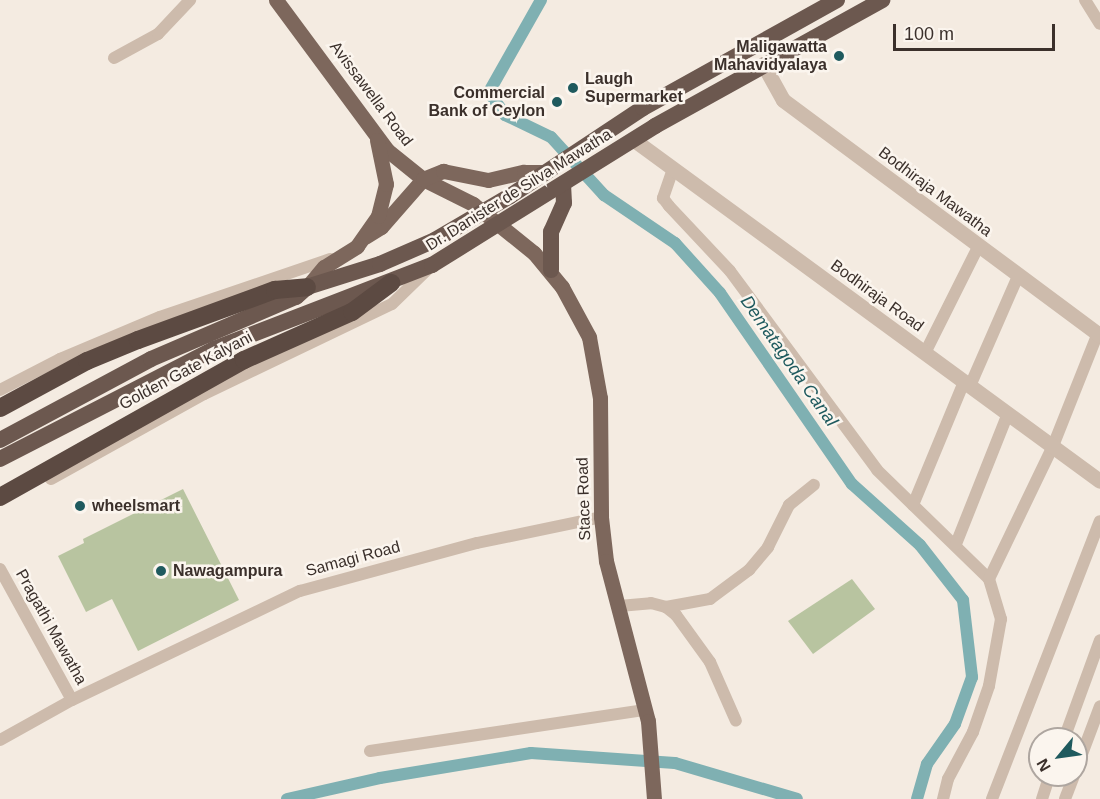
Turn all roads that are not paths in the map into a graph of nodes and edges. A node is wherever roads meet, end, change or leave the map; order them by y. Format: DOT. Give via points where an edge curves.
graph roads {
  1 [pos="190,0"];
  2 [pos="276,0"];
  3 [pos="837,0"];
  4 [pos="882,0"];
  5 [pos="1085,0"];
  6 [pos="1100,24"];
  7 [pos="114,58"];
  8 [pos="763,64"];
  9 [pos="375,134"];
  10 [pos="634,140"];
  11 [pos="550,169"];
  12 [pos="673,169"];
  13 [pos="423,180"];
  14 [pos="566,183"];
  15 [pos="483,212"];
  16 [pos="499,227"];
  17 [pos="365,237"];
  18 [pos="978,248"];
  19 [pos="345,254"];
  20 [pos="432,265"];
  21 [pos="551,270"];
  22 [pos="1018,276"];
  23 [pos="391,283"];
  24 [pos="308,287"];
  25 [pos="1099,334"];
  26 [pos="925,353"];
  27 [pos="967,384"];
  28 [pos="0,390"];
  29 [pos="0,408"];
  30 [pos="1008,413"];
  31 [pos="0,440"];
  32 [pos="1053,446"];
  33 [pos="0,459"];
  34 [pos="1100,481"];
  35 [pos="814,485"];
  36 [pos="0,497"];
  37 [pos="913,505"];
  38 [pos="0,506"];
  39 [pos="601,517"];
  40 [pos="1100,521"];
  41 [pos="956,544"];
  42 [pos="0,569"];
  43 [pos="990,579"];
  44 [pos="619,606"];
  45 [pos="666,607"];
  46 [pos="1100,640"];
  47 [pos="72,700"];
  48 [pos="1100,706"];
  49 [pos="645,710"];
  50 [pos="736,721"];
  51 [pos="1068,727"];
  52 [pos="1088,738"];
  53 [pos="0,740"];
  54 [pos="370,751"];
  55 [pos="654,792"];
  56 [pos="943,799"];
  57 [pos="992,799"];
  1 -- 7 [label="street" via="158,34"];
  2 -- 9 [label="main road, Avissawella Road"];
  3 -- 11 [label="highway, Dr. Danister de Silva Mawatha" via="644,108"];
  4 -- 8 [label="highway, Dr. Danister de Silva Mawatha"];
  5 -- 6 [label="street"];
  8 -- 10 [label="highway, Dr. Danister de Silva Mawatha"];
  8 -- 18 [label="street, Bodhiraja Mawatha" via="783,100"];
  9 -- 13 [label="main road, Avissawella Road"];
  9 -- 17 [label="main road" via="385,193"];
  10 -- 12 [label="street, Bodhiraja Road"];
  10 -- 14 [label="highway, Dr. Danister de Silva Mawatha"];
  11 -- 13 [label="main road" via="488,180 443,171"];
  11 -- 15 [label="highway, Dr. Danister de Silva Mawatha"];
  12 -- 26 [label="street, Bodhiraja Road"];
  12 -- 37 [label="street" via="663,198 730,272 877,470"];
  13 -- 15 [label="main road, Avissawella Road"];
  13 -- 17 [label="main road" via="381,227"];
  14 -- 16 [label="highway, Dr. Danister de Silva Mawatha"];
  14 -- 21 [label="highway" via="564,203 550,232"];
  15 -- 16 [label="main road, Avissawella Road"];
  15 -- 24 [label="highway, Dr. Danister de Silva Mawatha" via="400,256"];
  16 -- 20 [label="highway, Dr. Danister de Silva Mawatha"];
  16 -- 21 [label="main road, Stace Road"];
  17 -- 19 [label="main road"];
  18 -- 22 [label="street, Bodhiraja Mawatha"];
  18 -- 26 [label="street"];
  19 -- 24 [label="main road" via="318,272"];
  19 -- 28 [label="street" via="160,317 60,359"];
  20 -- 23 [label="highway, Dr. Danister de Silva Mawatha"];
  20 -- 38 [label="street" via="392,304 204,394"];
  21 -- 39 [label="main road, Stace Road" via="579,317 595,357 600,398"];
  22 -- 25 [label="street, Bodhiraja Mawatha"];
  22 -- 27 [label="street"];
  23 -- 33 [label="highway, Dr. Danister de Silva Mawatha" via="328,303 214,349"];
  23 -- 36 [label="highway, Golden Gate Kalyani" via="352,312 244,360"];
  24 -- 29 [label="highway" via="291,286 227,307 61,374"];
  24 -- 31 [label="highway, Dr. Danister de Silva Mawatha" via="296,297 152,359"];
  25 -- 32 [label="street"];
  26 -- 27 [label="street, Bodhiraja Road"];
  27 -- 30 [label="street, Bodhiraja Road"];
  27 -- 37 [label="street"];
  30 -- 32 [label="street, Bodhiraja Road"];
  30 -- 41 [label="street"];
  32 -- 34 [label="street, Bodhiraja Road"];
  32 -- 43 [label="street"];
  35 -- 45 [label="street" via="789,505 768,547 749,570 710,598"];
  37 -- 41 [label="street"];
  39 -- 44 [label="main road, Stace Road" via="606,561"];
  39 -- 47 [label="street, Samagi Road" via="477,543 321,584"];
  40 -- 57 [label="street"];
  41 -- 43 [label="street"];
  42 -- 47 [label="street, Pragathi Mawatha"];
  43 -- 56 [label="street" via="1001,620 989,686"];
  44 -- 45 [label="street" via="651,603"];
  44 -- 49 [label="main road, Stace Road"];
  45 -- 50 [label="street" via="710,662"];
  46 -- 51 [label="street"];
  47 -- 53 [label="street, Samagi Road"];
  48 -- 52 [label="street"];
  49 -- 54 [label="street"];
  49 -- 55 [label="main road, Stace Road"];
}
